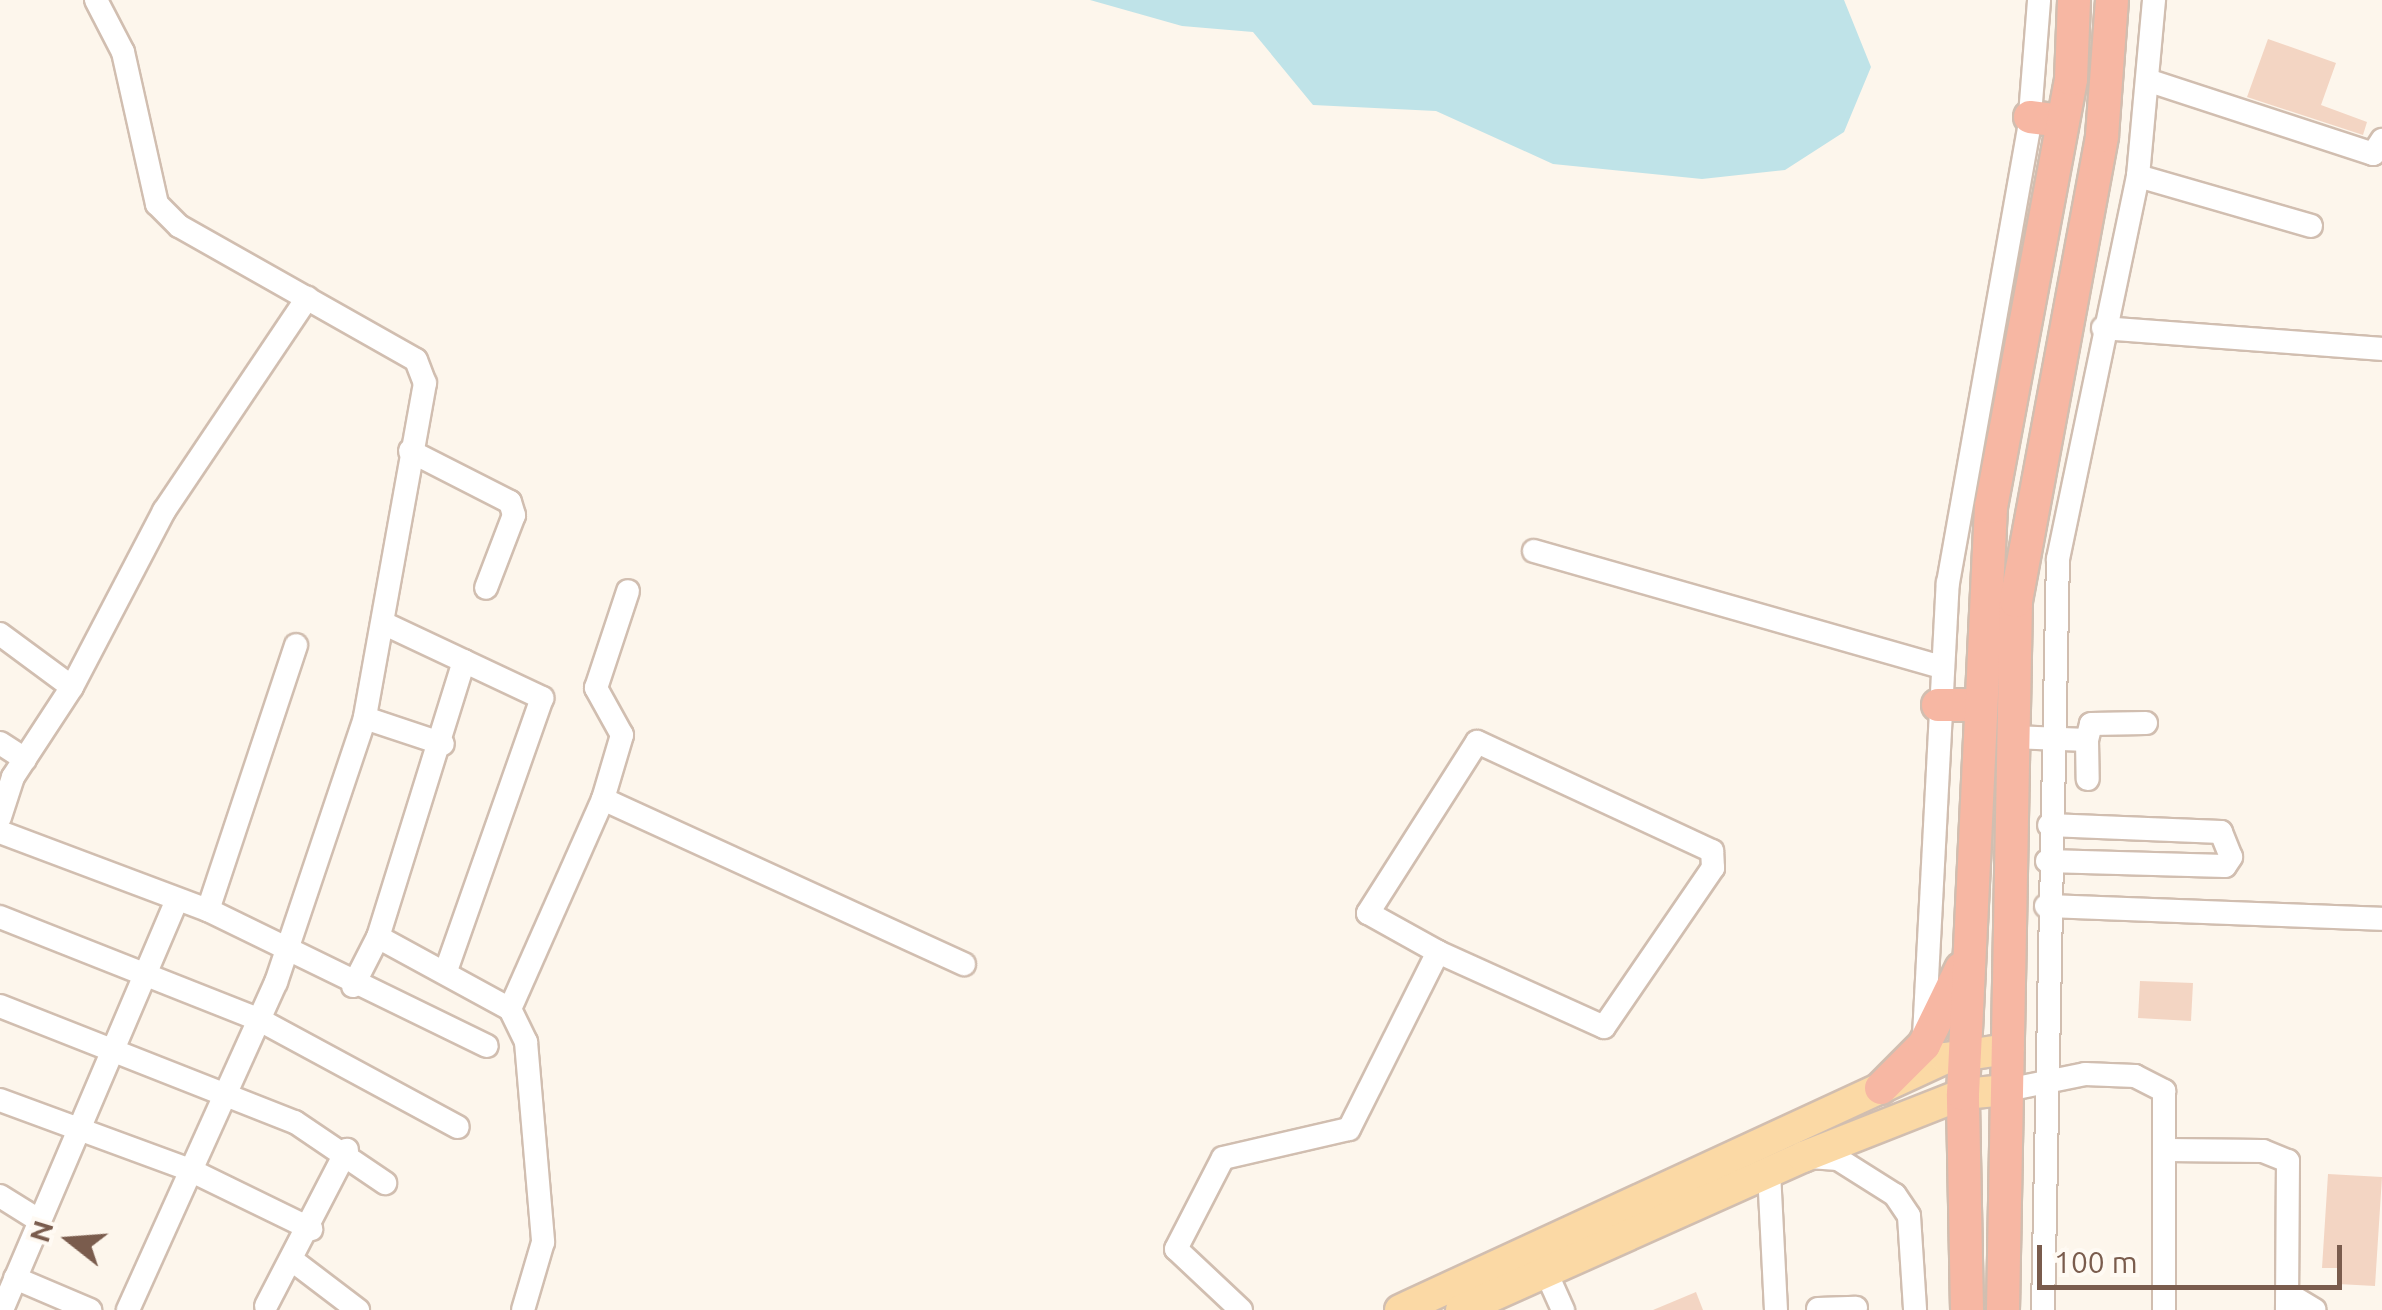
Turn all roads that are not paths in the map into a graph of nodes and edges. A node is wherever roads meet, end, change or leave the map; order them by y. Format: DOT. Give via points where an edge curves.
graph roads {
  1 [pos="96,0"];
  2 [pos="2038,0"];
  3 [pos="2074,0"];
  4 [pos="2112,0"];
  5 [pos="2154,0"];
  6 [pos="2150,81"];
  7 [pos="2030,117"];
  8 [pos="2063,121"];
  9 [pos="2382,140"];
  10 [pos="2138,176"];
  11 [pos="2311,226"];
  12 [pos="306,298"];
  13 [pos="2103,328"];
  14 [pos="2382,349"];
  15 [pos="410,451"];
  16 [pos="1534,551"];
  17 [pos="486,588"];
  18 [pos="628,590"];
  19 [pos="385,624"];
  20 [pos="0,634"];
  21 [pos="296,645"];
  22 [pos="464,661"];
  23 [pos="1940,668"];
  24 [pos="72,687"];
  25 [pos="1938,705"];
  26 [pos="1976,705"];
  27 [pos="365,718"];
  28 [pos="2146,723"];
  29 [pos="2012,737"];
  30 [pos="2050,738"];
  31 [pos="2087,740"];
  32 [pos="0,743"];
  33 [pos="443,744"];
  34 [pos="25,760"];
  35 [pos="2088,779"];
  36 [pos="603,799"];
  37 [pos="1,810"];
  38 [pos="2049,825"];
  39 [pos="0,832"];
  40 [pos="2047,861"];
  41 [pos="177,900"];
  42 [pos="2046,906"];
  43 [pos="1975,908"];
  44 [pos="208,910"];
  45 [pos="0,917"];
  46 [pos="2382,918"];
  47 [pos="378,937"];
  48 [pos="289,947"];
  49 [pos="1438,952"];
  50 [pos="964,964"];
  51 [pos="447,968"];
  52 [pos="140,972"];
  53 [pos="353,986"];
  54 [pos="0,1006"];
  55 [pos="510,1009"];
  56 [pos="258,1019"];
  57 [pos="1924,1045"];
  58 [pos="487,1046"];
  59 [pos="2008,1049"];
  60 [pos="1966,1054"];
  61 [pos="110,1056"];
  62 [pos="2046,1086"];
  63 [pos="1881,1088"];
  64 [pos="2007,1090"];
  65 [pos="219,1093"];
  66 [pos="1963,1094"];
  67 [pos="0,1100"];
  68 [pos="458,1127"];
  69 [pos="77,1134"];
  70 [pos="347,1150"];
  71 [pos="2167,1150"];
  72 [pos="1803,1157"];
  73 [pos="190,1170"];
  74 [pos="1769,1172"];
  75 [pos="385,1183"];
  76 [pos="0,1196"];
  77 [pos="40,1221"];
  78 [pos="310,1229"];
  79 [pos="1541,1260"];
  80 [pos="296,1263"];
  81 [pos="15,1278"];
  82 [pos="2288,1302"];
  83 [pos="266,1306"];
  84 [pos="1856,1308"];
  85 [pos="2,1310"];
  86 [pos="90,1310"];
  87 [pos="128,1310"];
  88 [pos="358,1310"];
  89 [pos="523,1310"];
  90 [pos="1240,1310"];
  91 [pos="1400,1310"];
  92 [pos="1461,1310"];
  93 [pos="1563,1310"];
  94 [pos="1776,1310"];
  95 [pos="1804,1310"];
  96 [pos="1818,1310"];
  97 [pos="1914,1310"];
  98 [pos="1967,1310"];
  99 [pos="2003,1310"];
  100 [pos="2042,1310"];
  101 [pos="2164,1310"];
  102 [pos="2315,1310"];
  1 -- 12 [label="street" via="123,52 158,204 179,226"];
  2 -- 7 [label="street"];
  3 -- 8 [label="highway"];
  4 -- 29 [label="highway" via="2102,136 2020,554"];
  5 -- 6 [label="street"];
  6 -- 9 [label="street" via="2373,154"];
  6 -- 10 [label="street"];
  7 -- 8 [label="highway"];
  7 -- 23 [label="street" via="1975,398"];
  8 -- 26 [label="highway" via="1990,508"];
  10 -- 11 [label="street"];
  10 -- 13 [label="street"];
  12 -- 15 [label="street" via="424,370"];
  12 -- 24 [label="street" via="164,511"];
  13 -- 14 [label="street"];
  13 -- 30 [label="street" via="2058,558"];
  15 -- 17 [label="street" via="510,502 514,515"];
  15 -- 19 [label="street"];
  16 -- 23 [label="street"];
  18 -- 36 [label="street" via="596,688 622,735"];
  19 -- 22 [label="street"];
  19 -- 27 [label="street"];
  20 -- 24 [label="street"];
  21 -- 44 [label="street"];
  22 -- 33 [label="street"];
  22 -- 51 [label="street" via="538,692 542,704"];
  23 -- 25 [label="street"];
  24 -- 34 [label="street"];
  25 -- 26 [label="highway"];
  25 -- 57 [label="street"];
  26 -- 43 [label="highway"];
  27 -- 33 [label="street"];
  27 -- 48 [label="street"];
  28 -- 31 [label="street" via="2091,724"];
  29 -- 30 [label="street"];
  29 -- 59 [label="highway"];
  30 -- 31 [label="street"];
  30 -- 38 [label="street"];
  31 -- 35 [label="street"];
  32 -- 34 [label="street"];
  33 -- 47 [label="street"];
  34 -- 37 [label="street"];
  36 -- 50 [label="street"];
  36 -- 55 [label="street"];
  38 -- 40 [label="street"];
  38 -- 40 [label="street" via="2221,832 2231,857 2225,866"];
  39 -- 41 [label="street"];
  40 -- 42 [label="street"];
  41 -- 44 [label="street"];
  41 -- 52 [label="street"];
  42 -- 46 [label="street"];
  42 -- 62 [label="street"];
  43 -- 57 [label="highway" via="1954,990"];
  43 -- 60 [label="highway"];
  44 -- 48 [label="street"];
  45 -- 52 [label="street"];
  47 -- 51 [label="street"];
  47 -- 53 [label="street"];
  48 -- 53 [label="street"];
  48 -- 56 [label="street"];
  49 -- 49 [label="street" via="1604,1027 1714,868 1712,851 1477,742 1368,913"];
  49 -- 90 [label="street" via="1349,1129 1222,1158 1176,1249"];
  51 -- 55 [label="street"];
  52 -- 56 [label="street"];
  52 -- 61 [label="street"];
  53 -- 58 [label="street"];
  54 -- 61 [label="street"];
  55 -- 89 [label="street" via="526,1042 543,1242"];
  56 -- 65 [label="street"];
  56 -- 68 [label="street"];
  57 -- 63 [label="highway"];
  59 -- 60 [label="main road"];
  59 -- 64 [label="highway"];
  60 -- 63 [label="main road"];
  60 -- 66 [label="highway"];
  61 -- 65 [label="street"];
  61 -- 69 [label="street"];
  62 -- 64 [label="street"];
  62 -- 71 [label="street" via="2085,1074 2156,1084 2167,1101"];
  62 -- 100 [label="street"];
  63 -- 79 [label="main road"];
  64 -- 66 [label="main road"];
  64 -- 99 [label="highway"];
  65 -- 70 [label="street"];
  65 -- 73 [label="street"];
  66 -- 72 [label="main road"];
  66 -- 98 [label="highway"];
  67 -- 69 [label="street"];
  69 -- 73 [label="street"];
  69 -- 77 [label="street"];
  70 -- 75 [label="street"];
  70 -- 78 [label="street"];
  71 -- 82 [label="street" via="2262,1151 2288,1161"];
  71 -- 101 [label="street"];
  72 -- 74 [label="main road"];
  72 -- 97 [label="street" via="1838,1159 1895,1195 1909,1216"];
  73 -- 78 [label="street"];
  73 -- 87 [label="street"];
  74 -- 79 [label="main road"];
  74 -- 94 [label="street"];
  76 -- 77 [label="street"];
  77 -- 81 [label="street"];
  78 -- 80 [label="street"];
  79 -- 91 [label="main road"];
  79 -- 92 [label="main road"];
  79 -- 93 [label="street"];
  80 -- 83 [label="street"];
  80 -- 88 [label="street"];
  81 -- 85 [label="street"];
  81 -- 86 [label="street"];
  82 -- 102 [label="street"];
  84 -- 96 [label="street"];
  95 -- 96 [label="street"];
}
